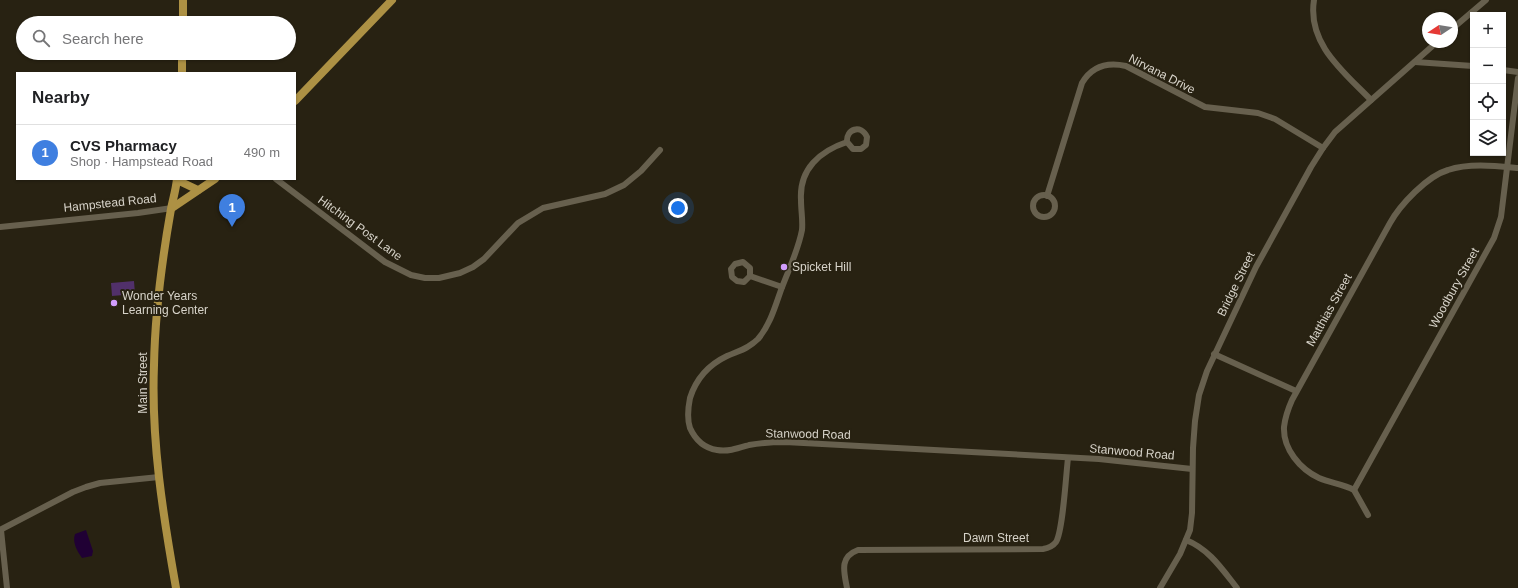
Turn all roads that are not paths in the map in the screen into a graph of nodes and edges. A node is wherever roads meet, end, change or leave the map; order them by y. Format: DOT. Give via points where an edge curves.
graph roads {
  1 [pos="183,0"];
  2 [pos="392,0"];
  3 [pos="1314,0"];
  4 [pos="1486,0"];
  5 [pos="183,16"];
  6 [pos="1458,24"];
  7 [pos="1430,48"];
  8 [pos="182,60"];
  9 [pos="1415,62"];
  10 [pos="1470,66"];
  11 [pos="1506,70"];
  12 [pos="182,72"];
  13 [pos="1518,72"];
  14 [pos="1518,78"];
  15 [pos="296,100"];
  16 [pos="1371,100"];
  17 [pos="847,142"];
  18 [pos="1323,148"];
  19 [pos="660,150"];
  20 [pos="1507,167"];
  21 [pos="1518,168"];
  22 [pos="177,180"];
  23 [pos="179,180"];
  24 [pos="213,180"];
  25 [pos="277,180"];
  26 [pos="198,190"];
  27 [pos="1047,196"];
  28 [pos="172,208"];
  29 [pos="0,227"];
  30 [pos="750,276"];
  31 [pos="782,287"];
  32 [pos="1214,354"];
  33 [pos="1296,391"];
  34 [pos="1068,458"];
  35 [pos="1192,469"];
  36 [pos="159,477"];
  37 [pos="1354,490"];
  38 [pos="1368,515"];
  39 [pos="0,530"];
  40 [pos="1186,540"];
  41 [pos="7,588"];
  42 [pos="176,588"];
  43 [pos="847,588"];
  44 [pos="1160,588"];
  45 [pos="1237,588"];
  1 -- 5 [label="main road"];
  2 -- 15 [label="main road"];
  3 -- 16 [label="street" via="1314,21 1323,46"];
  4 -- 6 [label="street"];
  7 -- 9 [label="street, Bridge Street"];
  8 -- 12 [label="main road"];
  9 -- 10 [label="street"];
  9 -- 16 [label="street, Bridge Street"];
  11 -- 13 [label="street"];
  14 -- 20 [label="street, Woodbury Street"];
  16 -- 18 [label="street, Bridge Street" via="1335,132"];
  17 -- 31 [label="street, Stanwood Road" via="821,154 807,170 801,186 803,221 800,238"];
  18 -- 27 [label="street, Nirvana Drive" via="1265,114 1205,107 1126,66 1104,65 1091,71 1082,83"];
  18 -- 32 [label="street, Bridge Street" via="1256,267"];
  19 -- 25 [label="street, Hitching Post Lane" via="624,185 605,194 543,208 518,223 484,259 460,273 439,278 411,274 385,262"];
  20 -- 21 [label="street, Matthias Street"];
  20 -- 33 [label="street, Matthias Street" via="1446,170 1402,205 1393,216"];
  20 -- 37 [label="street, Woodbury Street" via="1501,218 1494,238"];
  22 -- 28 [label="main road, Main Street"];
  23 -- 26 [label="main road"];
  24 -- 26 [label="main road, Hampstead Road"];
  26 -- 28 [label="main road, Hampstead Road"];
  28 -- 29 [label="street, Hampstead Road"];
  28 -- 36 [label="main road, Main Street" via="159,293 154,365 154,414"];
  30 -- 31 [label="street"];
  31 -- 34 [label="street, Stanwood Road" via="768,322 757,340 747,348 713,364 696,383 690,400 688,418 693,433 703,444 717,450 785,442"];
  32 -- 33 [label="street"];
  32 -- 35 [label="street, Bridge Street" via="1197,407"];
  33 -- 37 [label="street, Matthias Street" via="1284,426 1291,453 1314,475"];
  34 -- 35 [label="street, Stanwood Road"];
  34 -- 43 [label="street, Dawn Street" via="1060,529 1056,542 1050,547 858,550 846,557 844,564"];
  35 -- 40 [label="street, Bridge Street" via="1192,513"];
  36 -- 39 [label="street" via="86,487"];
  36 -- 42 [label="main road, Main Street"];
  37 -- 38 [label="street"];
  39 -- 41 [label="street"];
  40 -- 44 [label="street, Bridge Street"];
  40 -- 45 [label="street" via="1206,552"];
}
